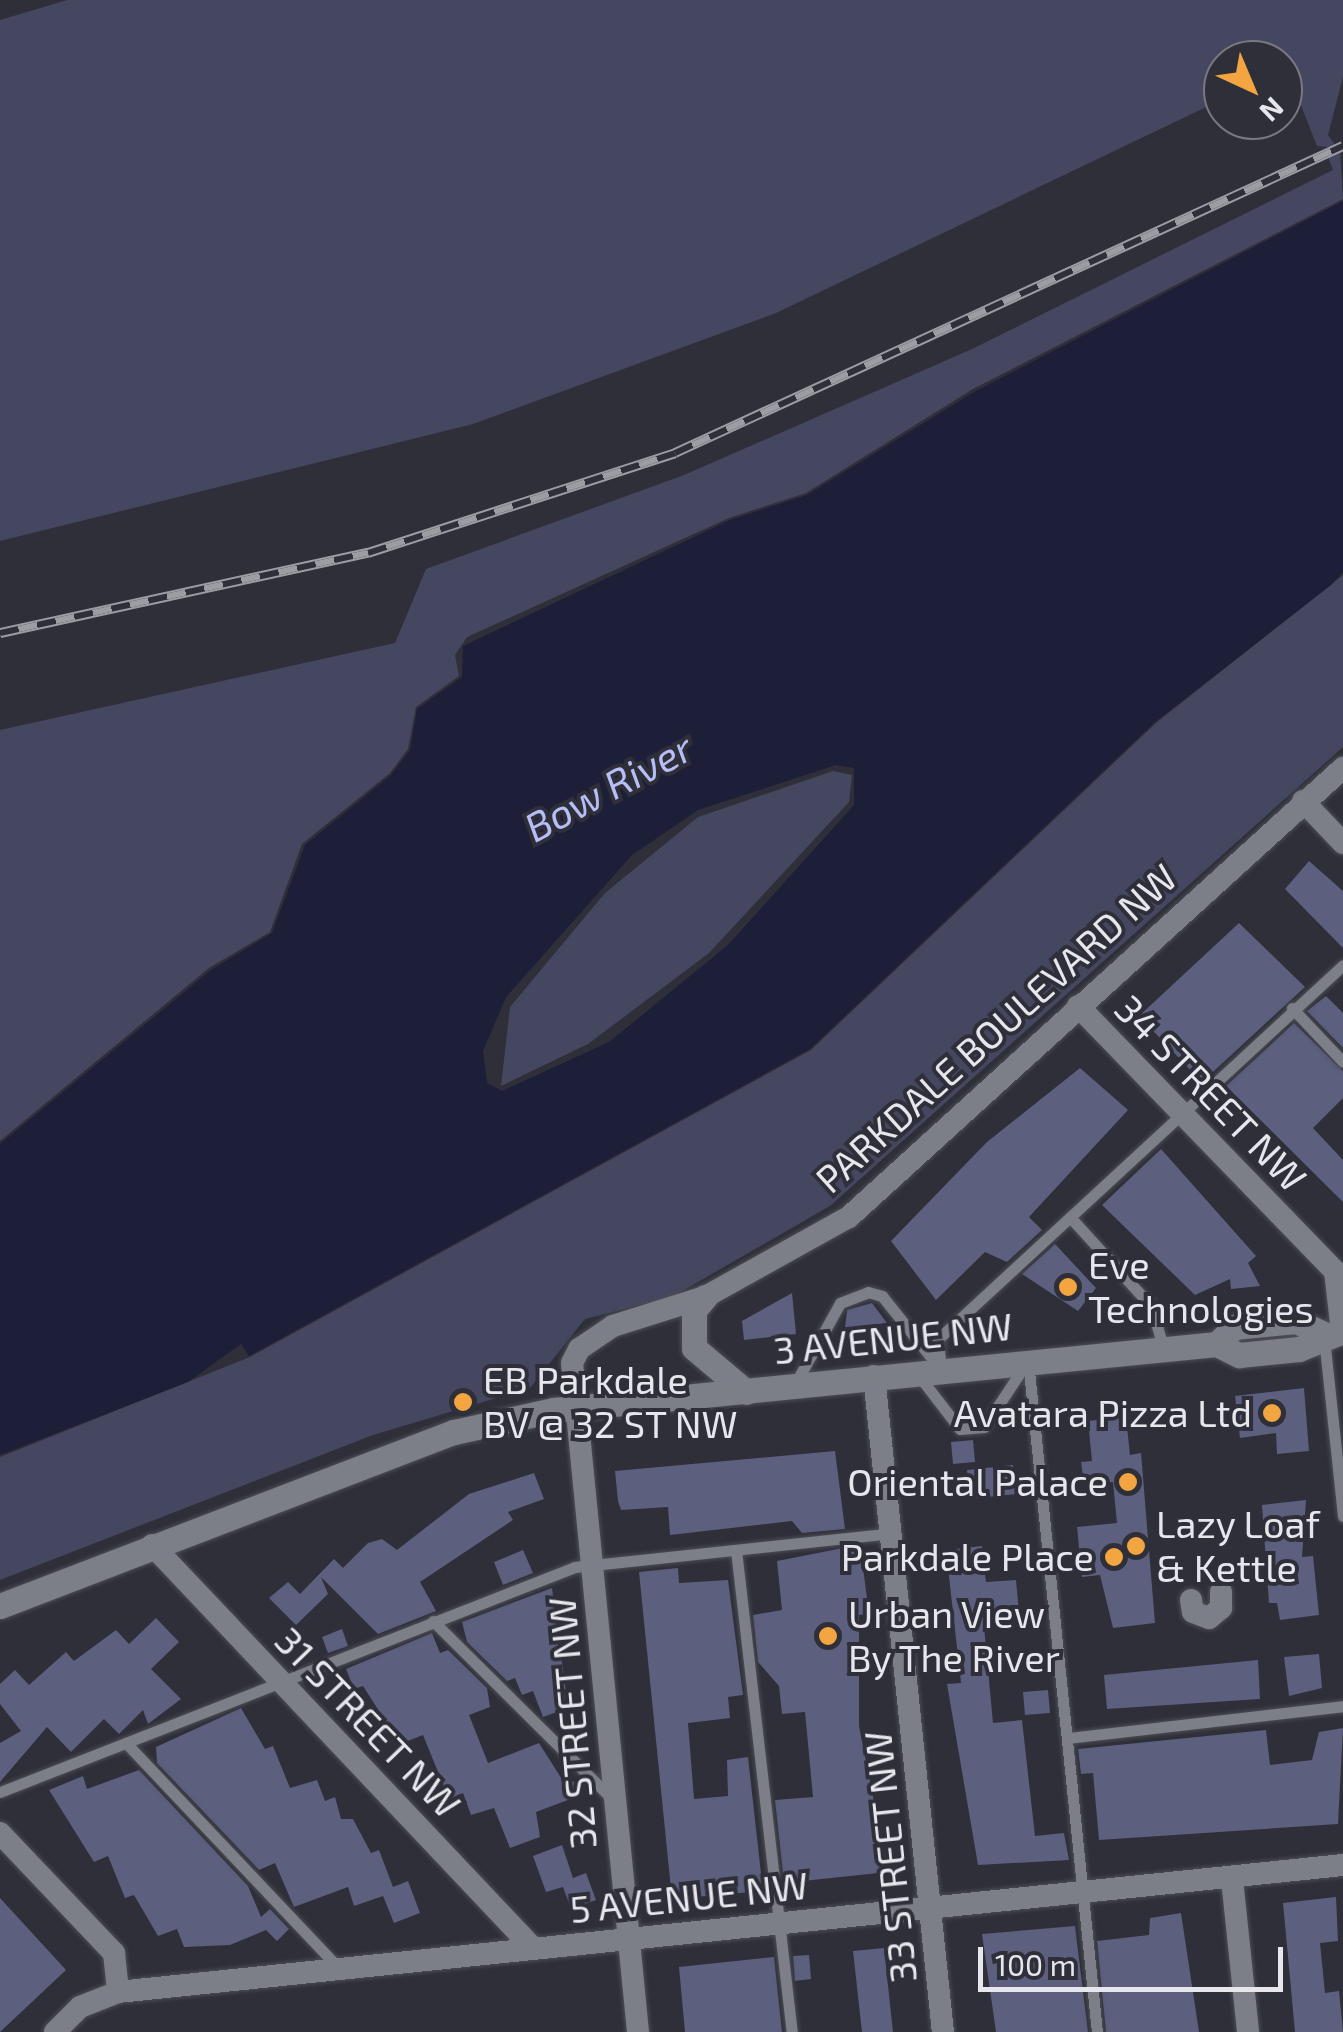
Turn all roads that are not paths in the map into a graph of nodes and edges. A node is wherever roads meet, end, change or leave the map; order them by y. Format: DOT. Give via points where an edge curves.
graph roads {
  1 [pos="1343,768"];
  2 [pos="1303,801"];
  3 [pos="1343,842"];
  4 [pos="1343,964"];
  5 [pos="1078,1006"];
  6 [pos="1292,1008"];
  7 [pos="1343,1062"];
  8 [pos="1181,1114"];
  9 [pos="1070,1217"];
  10 [pos="706,1298"];
  11 [pos="1336,1332"];
  12 [pos="1164,1350"];
  13 [pos="1028,1361"];
  14 [pos="928,1370"];
  15 [pos="874,1376"];
  16 [pos="793,1388"];
  17 [pos="746,1392"];
  18 [pos="576,1407"];
  19 [pos="1343,1516"];
  20 [pos="890,1533"];
  21 [pos="152,1545"];
  22 [pos="736,1550"];
  23 [pos="592,1562"];
  24 [pos="1221,1592"];
  25 [pos="1191,1600"];
  26 [pos="0,1606"];
  27 [pos="432,1621"];
  28 [pos="280,1681"];
  29 [pos="1343,1706"];
  30 [pos="1068,1738"];
  31 [pos="126,1743"];
  32 [pos="0,1792"];
  33 [pos="614,1801"];
  34 [pos="0,1833"];
  35 [pos="1343,1865"];
  36 [pos="1232,1879"];
  37 [pos="1082,1892"];
  38 [pos="930,1907"];
  39 [pos="780,1924"];
  40 [pos="628,1939"];
  41 [pos="532,1948"];
  42 [pos="340,1969"];
  43 [pos="118,1992"];
  44 [pos="55,2032"];
  45 [pos="638,2032"];
  46 [pos="792,2032"];
  47 [pos="944,2032"];
  48 [pos="1097,2032"];
  49 [pos="1248,2032"];
  1 -- 2 [label="street, PARKDALE BOULEVARD NW"];
  2 -- 3 [label="street"];
  2 -- 5 [label="street, PARKDALE BOULEVARD NW"];
  4 -- 6 [label="lane"];
  5 -- 8 [label="street, 34 STREET NW"];
  5 -- 10 [label="street, PARKDALE BOULEVARD NW" via="849,1217"];
  6 -- 7 [label="lane"];
  6 -- 8 [label="lane"];
  8 -- 9 [label="lane"];
  8 -- 11 [label="street, 34 STREET NW" via="1335,1270"];
  9 -- 12 [label="lane" via="1152,1306"];
  9 -- 14 [label="lane" via="938,1339"];
  10 -- 17 [label="main road" via="694,1310 694,1348"];
  10 -- 18 [label="street, PARKDALE BOULEVARD NW" via="590,1336 572,1363"];
  11 -- 12 [label="main road, 3 AVENUE NW" via="1281,1322 1234,1328 1217,1344"];
  11 -- 19 [label="lane"];
  12 -- 13 [label="main road, 3 AVENUE NW"];
  13 -- 14 [label="main road, 3 AVENUE NW"];
  13 -- 14 [label="lane" via="984,1427 960,1429"];
  13 -- 30 [label="lane"];
  14 -- 15 [label="main road, 3 AVENUE NW"];
  14 -- 16 [label="lane" via="882,1296 868,1292 840,1303"];
  15 -- 16 [label="main road, 3 AVENUE NW"];
  15 -- 20 [label="street, 33 STREET NW"];
  16 -- 17 [label="main road, 3 AVENUE NW"];
  17 -- 18 [label="main road, 3 AVENUE NW"];
  18 -- 21 [label="main road" via="454,1432"];
  18 -- 23 [label="street, 32 STREET NW"];
  20 -- 22 [label="lane"];
  20 -- 38 [label="street, 33 STREET NW"];
  21 -- 26 [label="main road"];
  21 -- 28 [label="street, 31 STREET NW"];
  22 -- 23 [label="lane"];
  22 -- 39 [label="lane"];
  23 -- 27 [label="lane"];
  23 -- 33 [label="street, 32 STREET NW"];
  24 -- 25 [label="street" via="1222,1608 1208,1618 1192,1612"];
  27 -- 28 [label="lane"];
  27 -- 33 [label="lane"];
  28 -- 31 [label="lane"];
  28 -- 41 [label="street, 31 STREET NW"];
  29 -- 30 [label="lane"];
  30 -- 37 [label="lane"];
  31 -- 32 [label="lane"];
  31 -- 42 [label="lane"];
  33 -- 40 [label="street, 32 STREET NW"];
  34 -- 43 [label="street" via="114,1953"];
  35 -- 36 [label="street, 5 AVENUE NW"];
  36 -- 37 [label="street, 5 AVENUE NW"];
  36 -- 49 [label="street"];
  37 -- 38 [label="street, 5 AVENUE NW"];
  37 -- 48 [label="lane"];
  38 -- 39 [label="street, 5 AVENUE NW"];
  38 -- 47 [label="street, 33 STREET NW"];
  39 -- 40 [label="street, 5 AVENUE NW"];
  39 -- 46 [label="lane"];
  40 -- 41 [label="street, 5 AVENUE NW"];
  40 -- 45 [label="street, 32 STREET NW"];
  41 -- 42 [label="street, 5 AVENUE NW"];
  42 -- 43 [label="street, 5 AVENUE NW"];
  43 -- 44 [label="street, 5 AVENUE NW" via="80,2007"];
}
